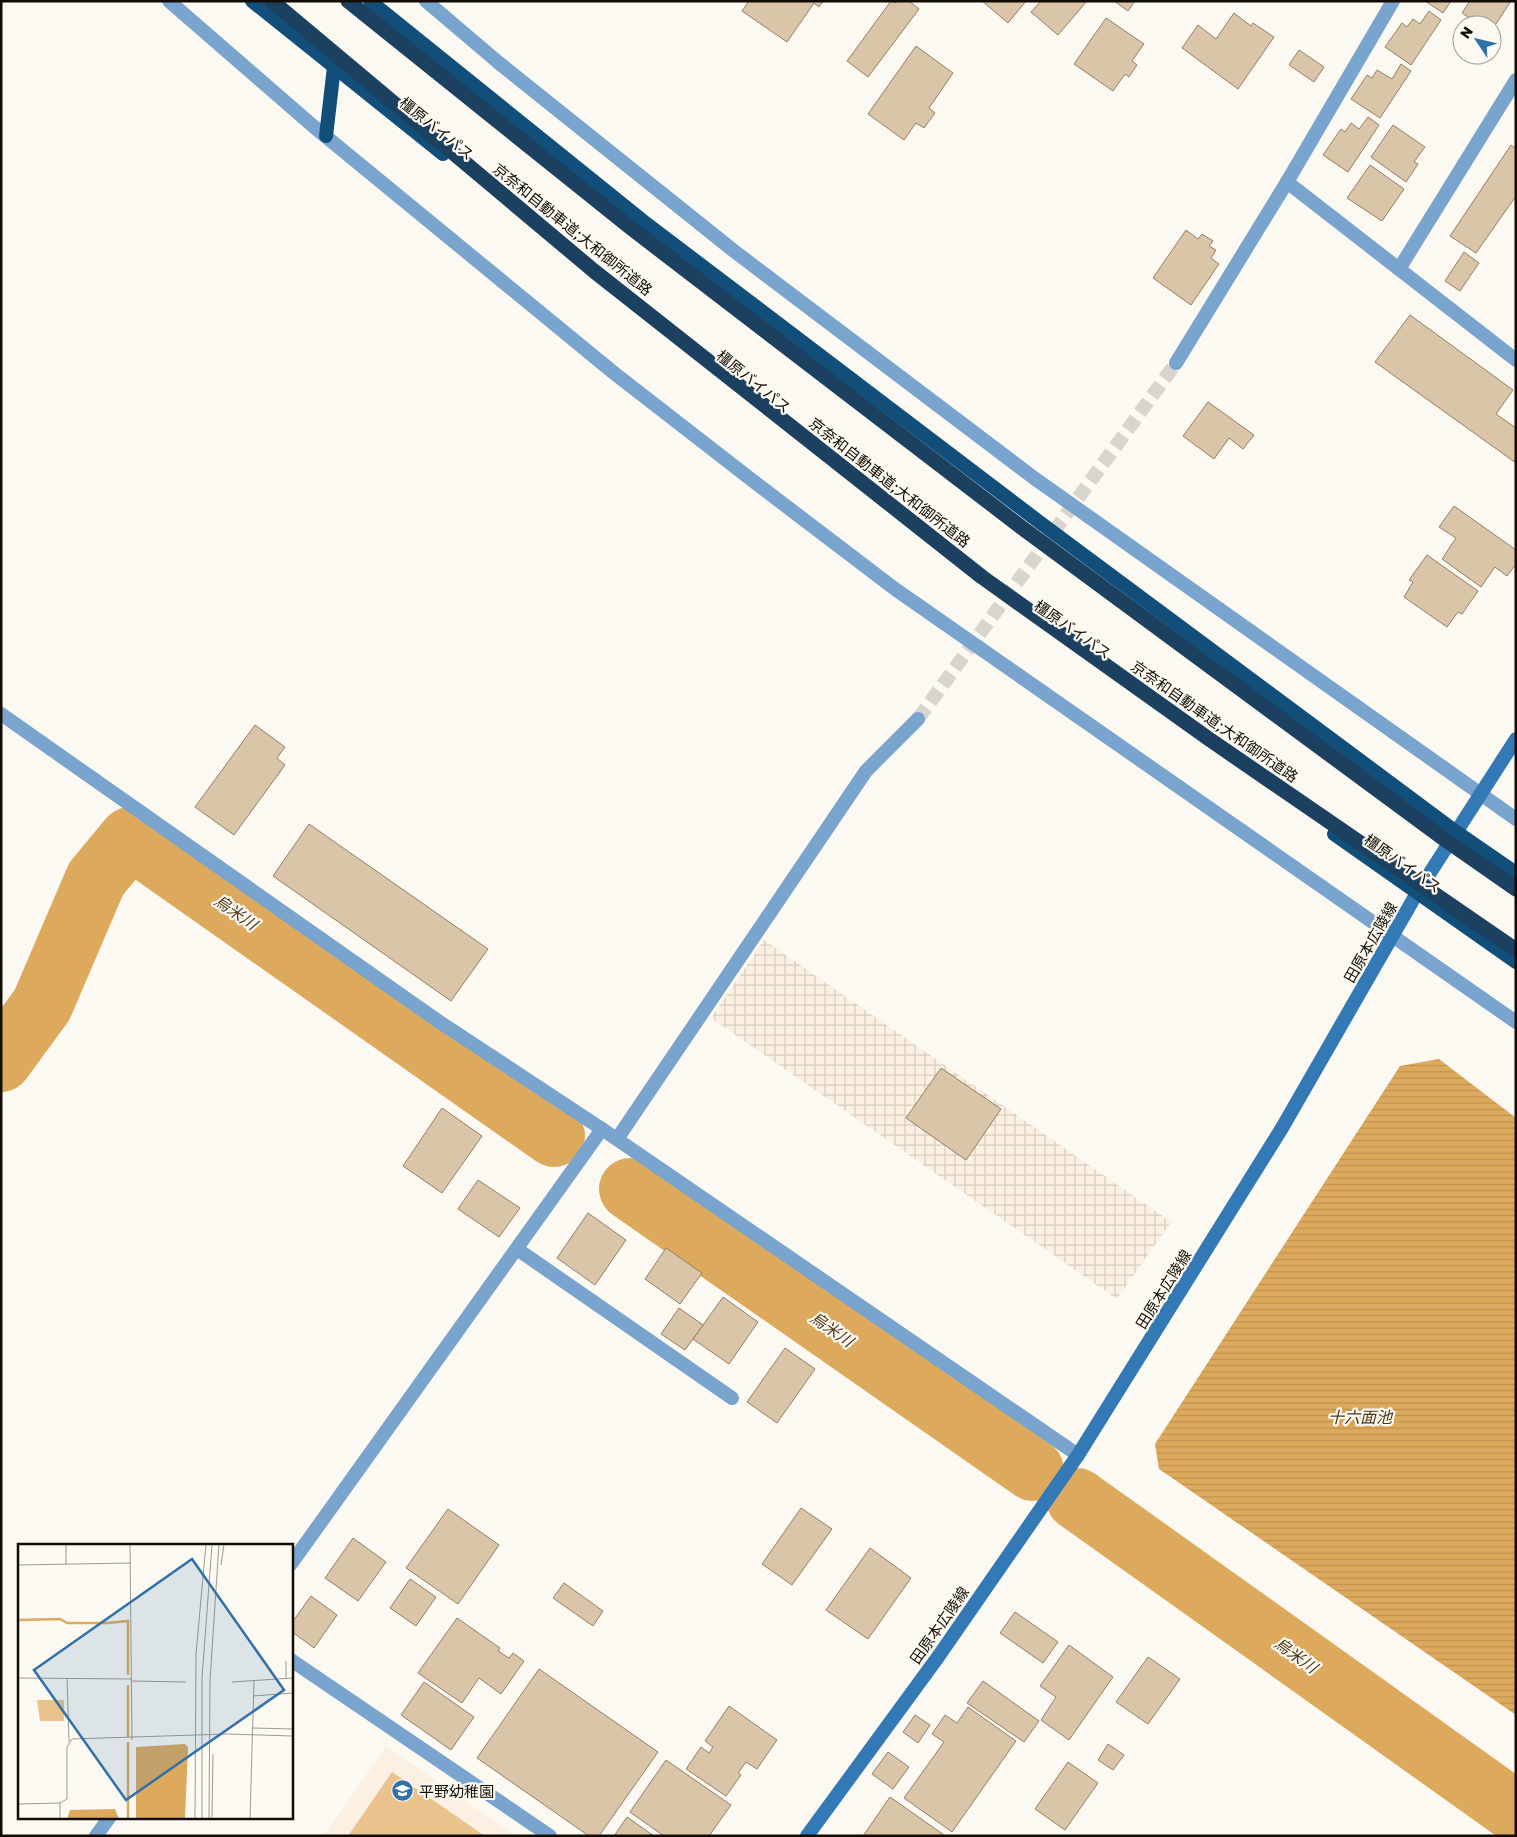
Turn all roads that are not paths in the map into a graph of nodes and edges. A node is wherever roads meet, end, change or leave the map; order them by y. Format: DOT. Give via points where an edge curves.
graph roads {
  1 [pos="169,1"];
  2 [pos="252,1"];
  3 [pos="272,1"];
  4 [pos="348,1"];
  5 [pos="370,1"];
  6 [pos="426,1"];
  7 [pos="1393,1"];
  8 [pos="334,66"];
  9 [pos="1516,80"];
  10 [pos="326,136"];
  11 [pos="1287,182"];
  12 [pos="1399,269"];
  13 [pos="1516,360"];
  14 [pos="1176,363"];
  15 [pos="1,714"];
  16 [pos="918,719"];
  17 [pos="1516,739"];
  18 [pos="1481,795"];
  19 [pos="1516,819"];
  20 [pos="1455,831"];
  21 [pos="1516,873"];
  22 [pos="1516,889"];
  23 [pos="1417,893"];
  24 [pos="1393,936"];
  25 [pos="1516,950"];
  26 [pos="1516,962"];
  27 [pos="1516,1022"];
  28 [pos="602,1129"];
  29 [pos="616,1139"];
  30 [pos="517,1249"];
  31 [pos="732,1398"];
  32 [pos="1078,1455"];
  33 [pos="292,1563"];
  34 [pos="292,1661"];
  35 [pos="107,1820"];
  36 [pos="96,1836"];
  37 [pos="550,1836"];
  38 [pos="807,1836"];
  1 -- 10 [label="street"];
  2 -- 8 [label="highway, 橿原バイパス"];
  3 -- 25 [label="highway, 京奈和自動車道;大和御所道路" via="594,271 982,577 1209,740"];
  4 -- 22 [label="highway" via="631,228 1021,527"];
  5 -- 20 [label="highway" via="643,220 1038,521"];
  6 -- 18 [label="street" via="734,251 1034,478"];
  7 -- 11 [label="street"];
  8 -- 10 [label="highway"];
  8 -- 23 [label="highway, 橿原バイパス" via="986,588"];
  9 -- 12 [label="street"];
  10 -- 24 [label="street" via="614,373 895,589"];
  11 -- 12 [label="street"];
  11 -- 14 [label="street"];
  12 -- 13 [label="street"];
  15 -- 28 [label="street" via="438,1021"];
  16 -- 29 [label="street" via="866,771"];
  17 -- 18 [label="main road, 田原本広陵線"];
  18 -- 19 [label="street"];
  18 -- 20 [label="main road, 田原本広陵線"];
  20 -- 21 [label="highway"];
  20 -- 23 [label="main road, 田原本広陵線"];
  23 -- 24 [label="main road, 田原本広陵線"];
  23 -- 26 [label="highway, 橿原バイパス"];
  24 -- 27 [label="street"];
  24 -- 32 [label="main road, 田原本広陵線" via="1282,1128"];
  28 -- 29 [label="street"];
  28 -- 30 [label="street"];
  29 -- 32 [label="street"];
  30 -- 31 [label="street"];
  30 -- 33 [label="street"];
  32 -- 38 [label="main road, 田原本広陵線"];
  34 -- 37 [label="street"];
  35 -- 36 [label="street"];
}
